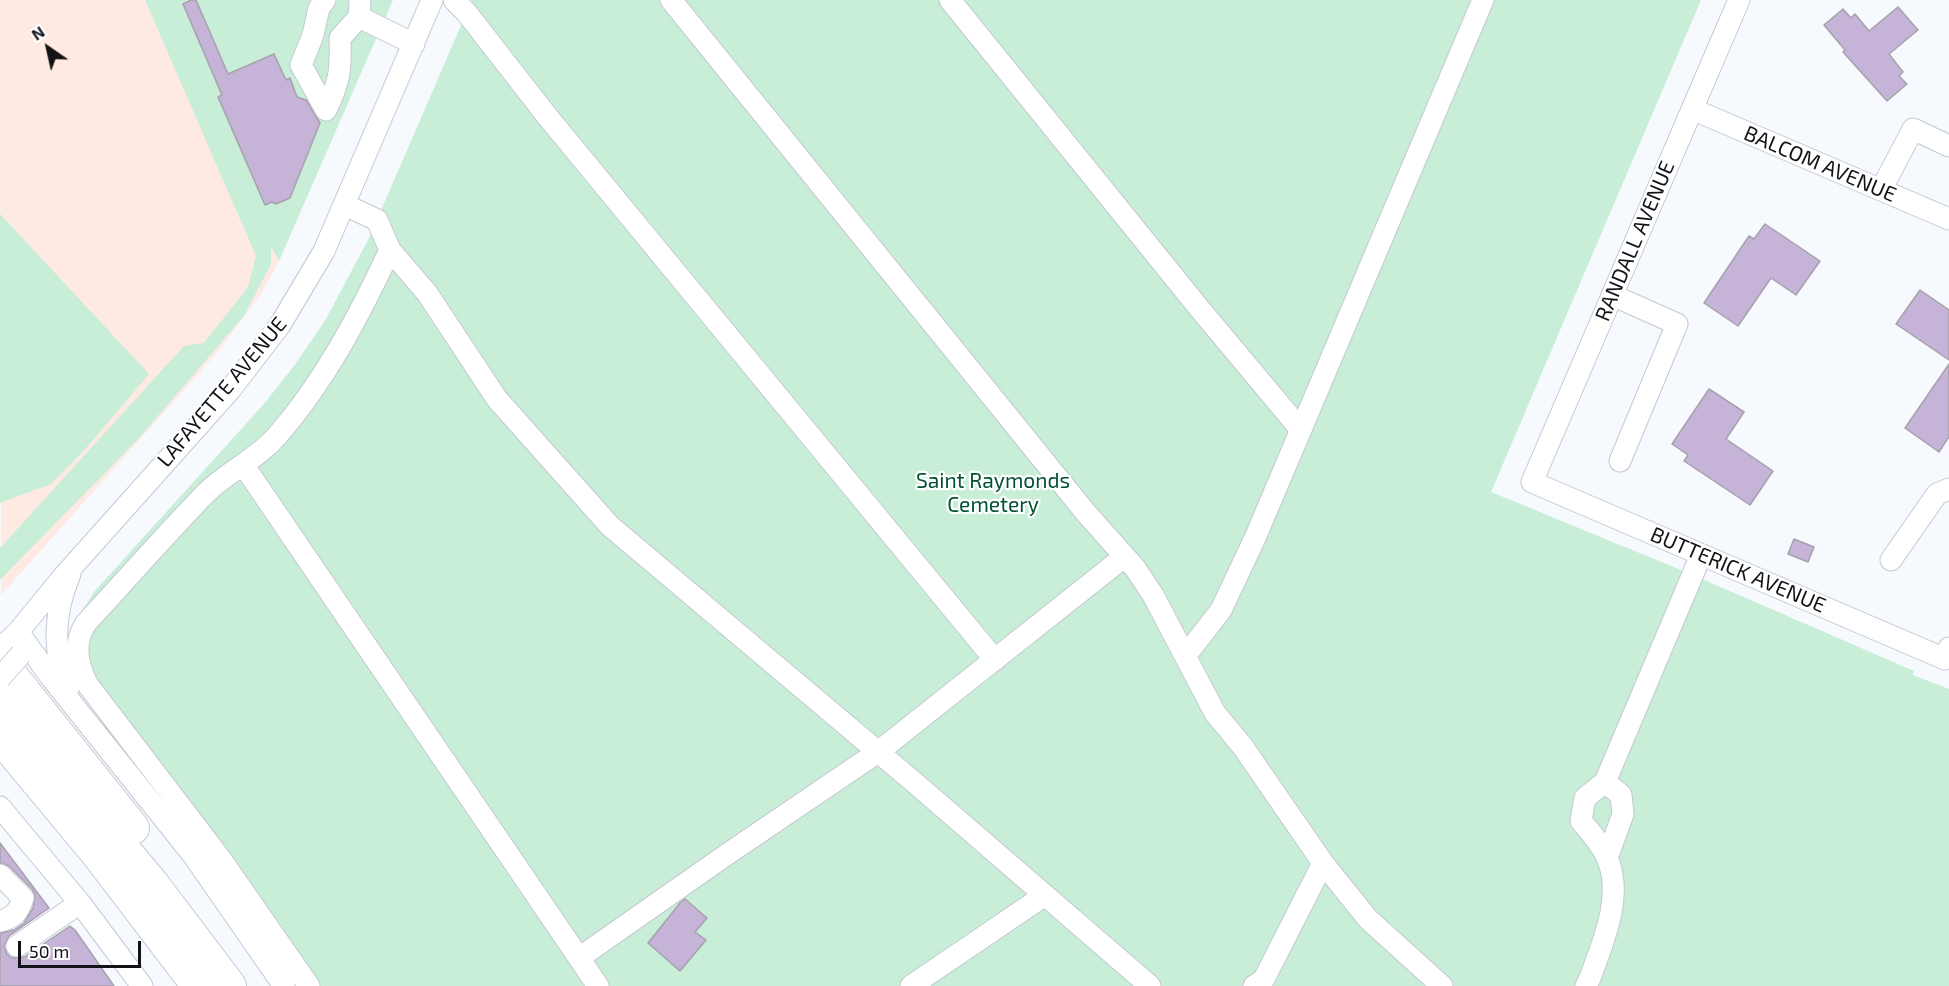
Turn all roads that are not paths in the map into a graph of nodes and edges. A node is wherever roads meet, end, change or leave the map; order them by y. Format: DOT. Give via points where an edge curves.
graph roads {
  1 [pos="325,0"];
  2 [pos="432,0"];
  3 [pos="454,0"];
  4 [pos="671,0"];
  5 [pos="950,0"];
  6 [pos="1483,0"];
  7 [pos="1738,0"];
  8 [pos="359,9"];
  9 [pos="313,35"];
  10 [pos="414,44"];
  11 [pos="340,48"];
  12 [pos="1692,109"];
  13 [pos="1949,146"];
  14 [pos="1881,190"];
  15 [pos="345,205"];
  16 [pos="1949,219"];
  17 [pos="390,250"];
  18 [pos="1611,295"];
  19 [pos="1301,430"];
  20 [pos="1620,460"];
  21 [pos="244,466"];
  22 [pos="1532,482"];
  23 [pos="1949,489"];
  24 [pos="1701,555"];
  25 [pos="1124,556"];
  26 [pos="1891,560"];
  27 [pos="75,563"];
  28 [pos="13,647"];
  29 [pos="1947,653"];
  30 [pos="1186,655"];
  31 [pos="995,660"];
  32 [pos="0,678"];
  33 [pos="0,702"];
  34 [pos="79,711"];
  35 [pos="0,737"];
  36 [pos="878,752"];
  37 [pos="0,765"];
  38 [pos="1605,782"];
  39 [pos="0,807"];
  40 [pos="1607,858"];
  41 [pos="1323,863"];
  42 [pos="0,875"];
  43 [pos="117,879"];
  44 [pos="1045,895"];
  45 [pos="80,903"];
  46 [pos="0,921"];
  47 [pos="188,929"];
  48 [pos="17,946"];
  49 [pos="579,958"];
  50 [pos="142,986"];
  51 [pos="198,986"];
  52 [pos="230,986"];
  53 [pos="284,986"];
  54 [pos="309,986"];
  55 [pos="598,986"];
  56 [pos="911,986"];
  57 [pos="1150,986"];
  58 [pos="1254,986"];
  59 [pos="1442,986"];
  60 [pos="1586,986"];
  1 -- 9 [label="street" via="319,8"];
  2 -- 10 [label="street, LAFAYETTE AVENUE"];
  3 -- 31 [label="street"];
  4 -- 25 [label="street"];
  5 -- 19 [label="street"];
  6 -- 19 [label="street"];
  7 -- 12 [label="street, RANDALL AVENUE"];
  8 -- 10 [label="street"];
  8 -- 11 [label="street" via="340,38"];
  9 -- 11 [label="street"];
  9 -- 11 [label="street" via="301,65 326,110 337,87"];
  10 -- 15 [label="street, LAFAYETTE AVENUE"];
  12 -- 14 [label="street, BALCOM AVENUE"];
  12 -- 18 [label="street, RANDALL AVENUE"];
  13 -- 14 [label="street" via="1912,129"];
  14 -- 16 [label="street, BALCOM AVENUE"];
  15 -- 17 [label="street" via="377,220"];
  15 -- 27 [label="street, LAFAYETTE AVENUE" via="304,288 255,359"];
  17 -- 21 [label="street" via="363,308 316,385 278,434"];
  17 -- 36 [label="street" via="427,292 497,399 610,526"];
  18 -- 20 [label="street" via="1677,324"];
  18 -- 22 [label="street, RANDALL AVENUE"];
  19 -- 30 [label="street" via="1221,610"];
  21 -- 49 [label="street"];
  21 -- 54 [label="street" via="206,493 86,623 79,637 78,656 82,675 94,695 212,846"];
  22 -- 24 [label="street, BUTTERICK AVENUE"];
  23 -- 26 [label="street" via="1937,494"];
  24 -- 29 [label="street, BUTTERICK AVENUE"];
  24 -- 38 [label="street"];
  25 -- 30 [label="street" via="1154,595"];
  25 -- 31 [label="street"];
  27 -- 28 [label="street, LAFAYETTE AVENUE"];
  27 -- 34 [label="street" via="62,599 56,640 61,673"];
  28 -- 32 [label="street, LAFAYETTE AVENUE, bridge"];
  28 -- 34 [label="street"];
  28 -- 47 [label="highway" via="129,821"];
  30 -- 41 [label="street" via="1215,713"];
  31 -- 36 [label="street"];
  33 -- 47 [label="highway"];
  34 -- 53 [label="street" via="199,863"];
  35 -- 43 [label="highway"];
  36 -- 44 [label="street"];
  36 -- 49 [label="street"];
  37 -- 43 [label="highway" via="32,802"];
  38 -- 40 [label="street" via="1622,795 1623,814"];
  38 -- 40 [label="street" via="1585,798 1581,821"];
  39 -- 45 [label="street"];
  40 -- 60 [label="street" via="1613,881 1609,922"];
  41 -- 58 [label="street" via="1264,979"];
  41 -- 59 [label="street" via="1368,919"];
  42 -- 46 [label="street" via="23,898 14,915"];
  43 -- 51 [label="highway"];
  44 -- 56 [label="street"];
  44 -- 57 [label="street"];
  45 -- 48 [label="street"];
  45 -- 50 [label="street"];
  47 -- 52 [label="highway"];
  49 -- 55 [label="street"];
}
